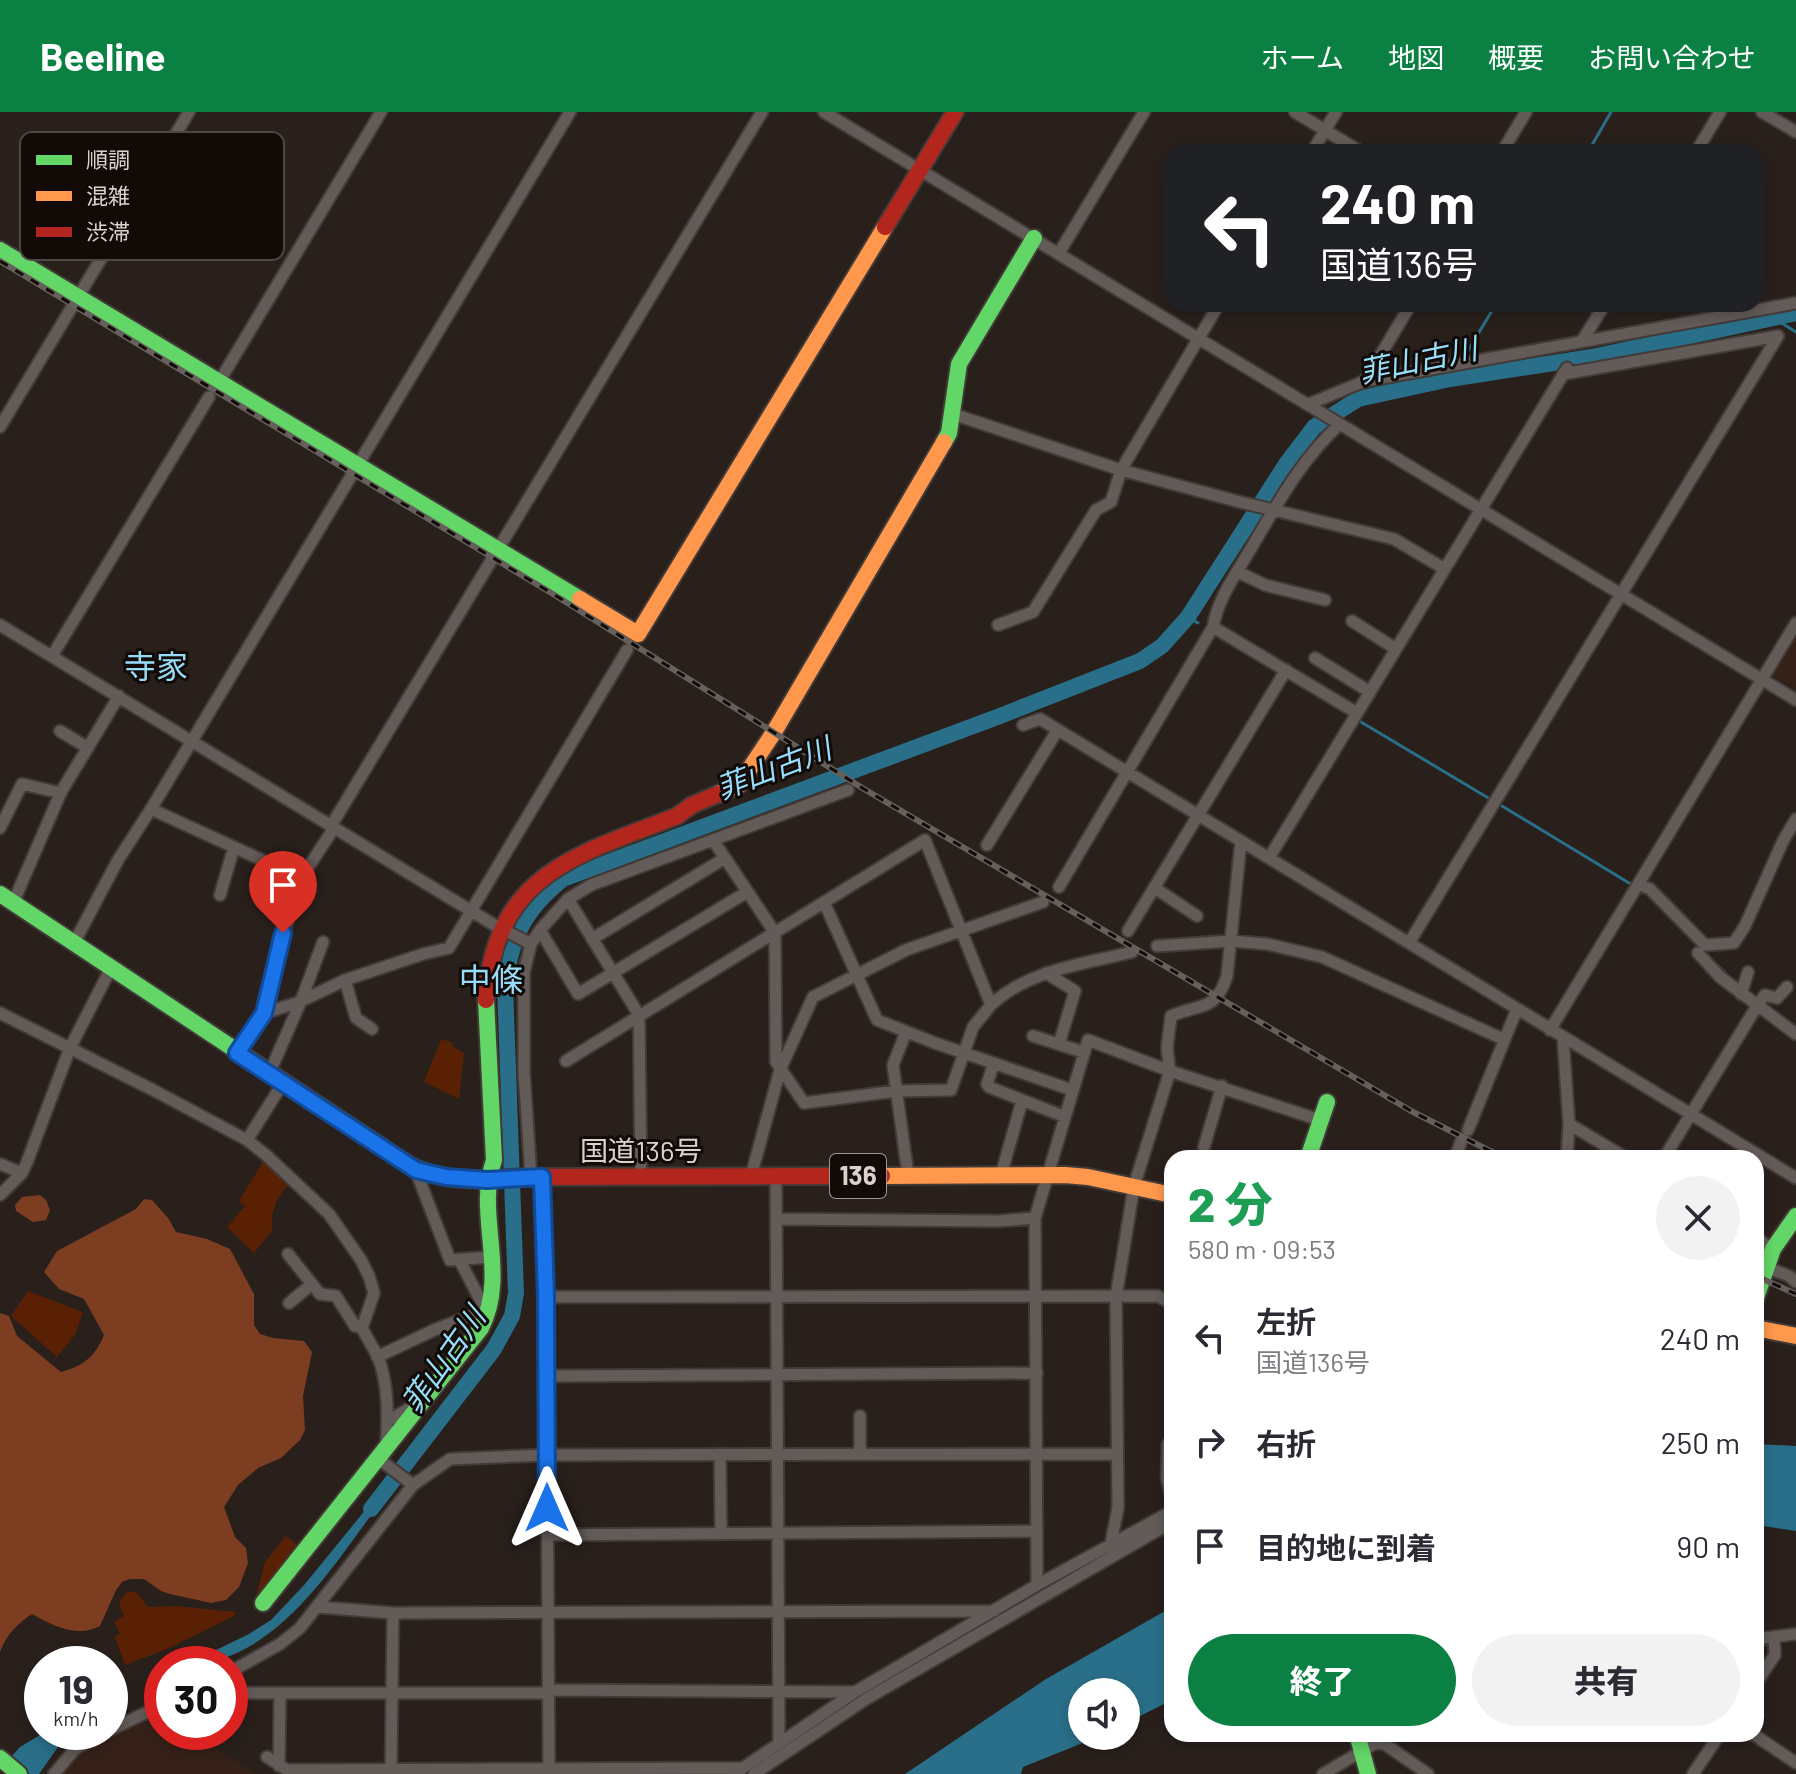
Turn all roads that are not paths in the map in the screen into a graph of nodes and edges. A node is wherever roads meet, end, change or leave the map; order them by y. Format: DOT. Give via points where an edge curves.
graph roads {
  1 [pos="189,112"];
  2 [pos="381,112"];
  3 [pos="570,112"];
  4 [pos="762,112"];
  5 [pos="824,112"];
  6 [pos="955,112"];
  7 [pos="1144,112"];
  8 [pos="1295,112"];
  9 [pos="1336,112"];
  10 [pos="1526,112"];
  11 [pos="1720,112"];
  12 [pos="1762,112"];
  13 [pos="1779,116"];
  14 [pos="1325,130"];
  15 [pos="177,132"];
  16 [pos="1796,132"];
  17 [pos="1317,144"];
  18 [pos="1348,144"];
  19 [pos="1507,144"];
  20 [pos="1701,144"];
  21 [pos="921,170"];
  22 [pos="1034,238"];
  23 [pos="0,250"];
  24 [pos="1059,253"];
  25 [pos="101,260"];
  26 [pos="78,298"];
  27 [pos="1796,303"];
  28 [pos="1764,309"];
  29 [pos="1214,312"];
  30 [pos="1406,312"];
  31 [pos="1600,312"];
  32 [pos="1745,312"];
  33 [pos="1199,337"];
  34 [pos="1582,341"];
  35 [pos="1365,381"];
  36 [pos="219,382"];
  37 [pos="209,397"];
  38 [pos="1311,406"];
  39 [pos="953,414"];
  40 [pos="1338,423"];
  41 [pos="0,427"];
  42 [pos="357,466"];
  43 [pos="1121,470"];
  44 [pos="1272,508"];
  45 [pos="1481,509"];
  46 [pos="497,551"];
  47 [pos="1443,568"];
  48 [pos="1238,572"];
  49 [pos="1622,593"];
  50 [pos="1325,600"];
  51 [pos="1352,621"];
  52 [pos="1796,623"];
  53 [pos="0,625"];
  54 [pos="998,625"];
  55 [pos="1213,627"];
  56 [pos="1396,649"];
  57 [pos="627,650"];
  58 [pos="52,656"];
  59 [pos="1315,658"];
  60 [pos="1286,670"];
  61 [pos="1762,679"];
  62 [pos="1370,692"];
  63 [pos="119,696"];
  64 [pos="1796,700"];
  65 [pos="1357,713"];
  66 [pos="1023,725"];
  67 [pos="60,731"];
  68 [pos="1057,731"];
  69 [pos="192,741"];
  70 [pos="88,748"];
  71 [pos="1127,773"];
  72 [pos="848,790"];
  73 [pos="61,793"];
  74 [pos="151,809"];
  75 [pos="1199,816"];
  76 [pos="1796,819"];
  77 [pos="332,827"];
  78 [pos="0,828"];
  79 [pos="713,840"];
  80 [pos="1241,841"];
  81 [pos="987,845"];
  82 [pos="234,847"];
  83 [pos="725,858"];
  84 [pos="1269,858"];
  85 [pos="301,878"];
  86 [pos="1637,886"];
  87 [pos="1059,887"];
  88 [pos="1155,888"];
  89 [pos="747,892"];
  90 [pos="220,895"];
  91 [pos="6,898"];
  92 [pos="568,899"];
  93 [pos="824,902"];
  94 [pos="1043,902"];
  95 [pos="471,910"];
  96 [pos="1197,916"];
  97 [pos="502,929"];
  98 [pos="540,930"];
  99 [pos="1128,931"];
  100 [pos="961,932"];
  101 [pos="775,933"];
  102 [pos="592,939"];
  103 [pos="1231,941"];
  104 [pos="323,942"];
  105 [pos="74,943"];
  106 [pos="530,943"];
  107 [pos="1409,943"];
  108 [pos="1157,946"];
  109 [pos="1132,952"];
  110 [pos="1698,953"];
  111 [pos="111,968"];
  112 [pos="1748,972"];
  113 [pos="613,973"];
  114 [pos="1046,973"];
  115 [pos="857,975"];
  116 [pos="345,980"];
  117 [pos="1787,987"];
  118 [pos="1742,990"];
  119 [pos="301,1001"];
  120 [pos="1759,1003"];
  121 [pos="991,1005"];
  122 [pos="1517,1009"];
  123 [pos="0,1013"];
  124 [pos="264,1013"];
  125 [pos="639,1015"];
  126 [pos="372,1029"];
  127 [pos="1550,1030"];
  128 [pos="906,1032"];
  129 [pos="1796,1034"];
  130 [pos="1033,1036"];
  131 [pos="1563,1037"];
  132 [pos="1503,1039"];
  133 [pos="1059,1044"];
  134 [pos="70,1048"];
  135 [pos="963,1052"];
  136 [pos="1083,1052"];
  137 [pos="237,1053"];
  138 [pos="566,1061"];
  139 [pos="994,1063"];
  140 [pos="780,1070"];
  141 [pos="1170,1071"];
  142 [pos="276,1078"];
  143 [pos="1222,1086"];
  144 [pos="1072,1090"];
  145 [pos="896,1091"];
  146 [pos="1022,1101"];
  147 [pos="1327,1102"];
  148 [pos="1691,1114"];
  149 [pos="1063,1116"];
  150 [pos="1320,1120"];
  151 [pos="1569,1124"];
  152 [pos="1468,1130"];
  153 [pos="247,1140"];
  154 [pos="1461,1142"];
  155 [pos="1204,1147"];
  156 [pos="1311,1150"];
  157 [pos="1458,1150"];
  158 [pos="1567,1150"];
  159 [pos="1613,1150"];
  160 [pos="1669,1150"];
  161 [pos="1750,1150"];
  162 [pos="1764,1158"];
  163 [pos="0,1164"];
  164 [pos="416,1170"];
  165 [pos="22,1173"];
  166 [pos="908,1175"];
  167 [pos="1001,1175"];
  168 [pos="1046,1175"];
  169 [pos="751,1176"];
  170 [pos="532,1177"];
  171 [pos="776,1177"];
  172 [pos="641,1178"];
  173 [pos="1796,1178"];
  174 [pos="492,1179"];
  175 [pos="1134,1186"];
  176 [pos="1164,1193"];
  177 [pos="0,1195"];
  178 [pos="1796,1216"];
  179 [pos="1035,1218"];
  180 [pos="778,1219"];
  181 [pos="1764,1243"];
  182 [pos="1773,1249"];
  183 [pos="288,1254"];
  184 [pos="491,1257"];
  185 [pos="459,1259"];
  186 [pos="1766,1267"];
  187 [pos="1764,1273"];
  188 [pos="1796,1282"];
  189 [pos="312,1284"];
  190 [pos="778,1296"];
  191 [pos="1036,1296"];
  192 [pos="546,1297"];
  193 [pos="1116,1297"];
  194 [pos="1164,1299"];
  195 [pos="289,1303"];
  196 [pos="488,1309"];
  197 [pos="362,1327"];
  198 [pos="1764,1330"];
  199 [pos="1796,1336"];
  200 [pos="377,1357"];
  201 [pos="1037,1373"];
  202 [pos="779,1375"];
  203 [pos="547,1376"];
  204 [pos="425,1400"];
  205 [pos="860,1416"];
  206 [pos="388,1421"];
  207 [pos="1036,1453"];
  208 [pos="720,1454"];
  209 [pos="779,1454"];
  210 [pos="860,1454"];
  211 [pos="1117,1454"];
  212 [pos="547,1455"];
  213 [pos="383,1457"];
  214 [pos="413,1485"];
  215 [pos="1164,1515"];
  216 [pos="1164,1527"];
  217 [pos="1037,1531"];
  218 [pos="779,1532"];
  219 [pos="721,1533"];
  220 [pos="547,1535"];
  221 [pos="1111,1543"];
  222 [pos="1037,1585"];
  223 [pos="263,1603"];
  224 [pos="319,1607"];
  225 [pos="779,1611"];
  226 [pos="994,1611"];
  227 [pos="547,1612"];
  228 [pos="393,1613"];
  229 [pos="1796,1634"];
  230 [pos="1774,1637"];
  231 [pos="1764,1638"];
  232 [pos="248,1662"];
  233 [pos="1764,1671"];
  234 [pos="779,1690"];
  235 [pos="393,1692"];
  236 [pos="550,1692"];
  237 [pos="855,1692"];
  238 [pos="248,1693"];
  239 [pos="280,1693"];
  240 [pos="779,1741"];
  241 [pos="1764,1741"];
  242 [pos="1366,1742"];
  243 [pos="1715,1742"];
  244 [pos="74,1750"];
  245 [pos="267,1757"];
  246 [pos="1,1759"];
  247 [pos="1796,1763"];
  248 [pos="279,1766"];
  249 [pos="391,1768"];
  250 [pos="549,1771"];
  251 [pos="738,1771"];
  252 [pos="19,1774"];
  253 [pos="54,1774"];
  254 [pos="754,1774"];
  255 [pos="1323,1774"];
  256 [pos="1368,1774"];
  257 [pos="1428,1774"];
  258 [pos="1693,1774"];
  1 -- 15 [label="street"];
  2 -- 36 [label="street"];
  3 -- 42 [label="street"];
  4 -- 46 [label="street"];
  5 -- 21 [label="street"];
  6 -- 21 [label="main road"];
  7 -- 24 [label="street"];
  8 -- 14 [label="street"];
  9 -- 14 [label="street"];
  10 -- 19 [label="street"];
  11 -- 20 [label="street"];
  12 -- 13 [label="street"];
  13 -- 16 [label="street"];
  14 -- 17 [label="street"];
  14 -- 18 [label="street"];
  21 -- 22 [label="street"];
  21 -- 46 [label="main road" via="638,634"];
  22 -- 24 [label="street"];
  22 -- 39 [label="main road" via="959,364"];
  23 -- 26 [label="main road"];
  24 -- 33 [label="street"];
  25 -- 26 [label="street"];
  26 -- 36 [label="main road"];
  26 -- 41 [label="street"];
  27 -- 28 [label="street"];
  29 -- 33 [label="street"];
  30 -- 35 [label="street"];
  31 -- 34 [label="street"];
  32 -- 34 [label="street"];
  33 -- 38 [label="street"];
  33 -- 43 [label="street"];
  34 -- 35 [label="street"];
  35 -- 38 [label="street"];
  36 -- 42 [label="main road"];
  37 -- 58 [label="street"];
  38 -- 40 [label="street"];
  39 -- 43 [label="street"];
  39 -- 97 [label="main road" via="949,433 739,785 573,857 531,886"];
  40 -- 44 [label="street"];
  40 -- 45 [label="street"];
  42 -- 46 [label="main road"];
  42 -- 69 [label="street"];
  43 -- 44 [label="street"];
  43 -- 54 [label="street" via="1111,502 1096,510 1033,612"];
  44 -- 47 [label="street" via="1394,539"];
  44 -- 48 [label="street"];
  45 -- 47 [label="street"];
  45 -- 49 [label="street"];
  45 -- 49 [label="street" via="1565,371 1778,336"];
  46 -- 77 [label="street"];
  47 -- 56 [label="street"];
  48 -- 50 [label="street" via="1265,585"];
  48 -- 55 [label="street" via="1217,605"];
  49 -- 61 [label="street"];
  49 -- 107 [label="street"];
  51 -- 56 [label="street"];
  52 -- 61 [label="street"];
  53 -- 58 [label="street"];
  55 -- 60 [label="street"];
  55 -- 71 [label="street"];
  56 -- 62 [label="street"];
  57 -- 95 [label="street"];
  58 -- 63 [label="street"];
  59 -- 62 [label="street"];
  60 -- 65 [label="street"];
  60 -- 75 [label="street"];
  61 -- 64 [label="street"];
  61 -- 86 [label="street"];
  62 -- 65 [label="street"];
  63 -- 69 [label="street"];
  63 -- 70 [label="street"];
  65 -- 84 [label="street"];
  66 -- 68 [label="street" via="1040,719"];
  67 -- 70 [label="street"];
  68 -- 71 [label="street"];
  68 -- 81 [label="street"];
  69 -- 74 [label="street"];
  69 -- 77 [label="street"];
  70 -- 73 [label="street"];
  71 -- 75 [label="street"];
  71 -- 87 [label="street"];
  72 -- 79 [label="street"];
  73 -- 78 [label="street" via="22,784"];
  73 -- 91 [label="street"];
  74 -- 82 [label="street"];
  74 -- 105 [label="street"];
  75 -- 80 [label="street"];
  75 -- 88 [label="street"];
  76 -- 86 [label="street" via="1734,943 1705,945 1650,889"];
  77 -- 85 [label="street"];
  77 -- 95 [label="street"];
  79 -- 83 [label="street"];
  79 -- 92 [label="street" via="591,885"];
  80 -- 84 [label="street"];
  80 -- 103 [label="street"];
  82 -- 85 [label="street"];
  82 -- 90 [label="street"];
  83 -- 89 [label="street"];
  83 -- 102 [label="street"];
  84 -- 107 [label="street"];
  85 -- 124 [label="street"];
  86 -- 127 [label="street"];
  88 -- 96 [label="street"];
  88 -- 99 [label="street"];
  89 -- 101 [label="street"];
  89 -- 113 [label="street"];
  91 -- 105 [label="main road, 国道136号 / 136"];
  92 -- 98 [label="street"];
  92 -- 102 [label="street"];
  93 -- 100 [label="street" via="925,840"];
  93 -- 101 [label="street"];
  93 -- 115 [label="street"];
  94 -- 100 [label="street"];
  95 -- 97 [label="street"];
  95 -- 116 [label="street" via="449,948"];
  97 -- 106 [label="street"];
  97 -- 174 [label="main road" via="486,1001"];
  98 -- 106 [label="street"];
  98 -- 113 [label="street" via="578,994"];
  100 -- 115 [label="street" via="906,950"];
  100 -- 121 [label="street"];
  101 -- 125 [label="street"];
  101 -- 140 [label="street"];
  102 -- 113 [label="street"];
  103 -- 108 [label="street"];
  103 -- 132 [label="street" via="1322,957"];
  103 -- 141 [label="street" via="1227,976 1211,1005 1171,1016"];
  104 -- 119 [label="street"];
  105 -- 111 [label="main road, 国道136号 / 136"];
  106 -- 170 [label="street" via="522,988"];
  107 -- 122 [label="street"];
  109 -- 114 [label="street"];
  110 -- 118 [label="street" via="1720,977"];
  111 -- 134 [label="street"];
  111 -- 137 [label="main road, 国道136号 / 136"];
  112 -- 118 [label="street"];
  113 -- 125 [label="street"];
  114 -- 121 [label="street"];
  114 -- 133 [label="street" via="1075,993"];
  115 -- 128 [label="street" via="877,1020"];
  115 -- 140 [label="street" via="813,997"];
  116 -- 119 [label="street"];
  116 -- 126 [label="street" via="356,1018"];
  117 -- 120 [label="street" via="1777,998 1765,995"];
  118 -- 120 [label="street"];
  119 -- 124 [label="street"];
  119 -- 142 [label="street"];
  120 -- 129 [label="street"];
  120 -- 148 [label="street"];
  121 -- 135 [label="street" via="975,1021"];
  122 -- 127 [label="street"];
  122 -- 132 [label="street"];
  123 -- 134 [label="street"];
  124 -- 137 [label="street"];
  125 -- 138 [label="street"];
  125 -- 172 [label="street"];
  127 -- 131 [label="street"];
  128 -- 135 [label="street"];
  128 -- 145 [label="street" via="894,1061"];
  130 -- 133 [label="street"];
  131 -- 148 [label="street"];
  131 -- 151 [label="street"];
  132 -- 152 [label="street"];
  133 -- 136 [label="street"];
  134 -- 153 [label="street"];
  134 -- 165 [label="street"];
  135 -- 139 [label="street"];
  135 -- 145 [label="street" via="951,1090"];
  136 -- 141 [label="street" via="1088,1040"];
  136 -- 144 [label="street"];
  137 -- 142 [label="main road, 国道136号 / 136"];
  139 -- 144 [label="street"];
  139 -- 146 [label="street" via="988,1087"];
  140 -- 145 [label="street" via="806,1105"];
  140 -- 169 [label="street"];
  141 -- 143 [label="street"];
  141 -- 175 [label="street"];
  142 -- 153 [label="street"];
  142 -- 164 [label="main road, 国道136号 / 136"];
  143 -- 150 [label="street"];
  143 -- 155 [label="street"];
  144 -- 149 [label="street"];
  145 -- 166 [label="street"];
  146 -- 149 [label="street"];
  146 -- 167 [label="street"];
  147 -- 150 [label="main road"];
  148 -- 160 [label="street"];
  148 -- 161 [label="street"];
  149 -- 168 [label="street"];
  150 -- 156 [label="main road"];
  151 -- 158 [label="street"];
  151 -- 159 [label="street"];
  153 -- 197 [label="street" via="329,1214 361,1260 374,1293"];
  154 -- 157 [label="street"];
  162 -- 173 [label="street"];
  163 -- 165 [label="street"];
  164 -- 174 [label="main road, 国道136号 / 136"];
  164 -- 185 [label="street" via="450,1260"];
  165 -- 177 [label="street"];
  166 -- 167 [label="main road, 国道136号 / 136"];
  166 -- 171 [label="main road, 国道136号 / 136"];
  167 -- 168 [label="main road, 国道136号 / 136"];
  168 -- 175 [label="main road, 国道136号 / 136"];
  168 -- 179 [label="street"];
  169 -- 171 [label="main road, 国道136号 / 136"];
  169 -- 172 [label="main road, 国道136号 / 136"];
  170 -- 172 [label="main road, 国道136号 / 136"];
  170 -- 174 [label="main road, 国道136号 / 136"];
  170 -- 192 [label="street"];
  171 -- 180 [label="street"];
  174 -- 184 [label="main road"];
  175 -- 176 [label="main road, 国道136号 / 136"];
  175 -- 193 [label="street"];
  178 -- 182 [label="main road"];
  179 -- 180 [label="street"];
  179 -- 191 [label="street"];
  180 -- 190 [label="street"];
  181 -- 182 [label="street"];
  182 -- 186 [label="main road"];
  183 -- 189 [label="street"];
  184 -- 185 [label="street"];
  184 -- 196 [label="main road"];
  185 -- 196 [label="street"];
  186 -- 187 [label="main road"];
  186 -- 188 [label="street"];
  189 -- 195 [label="street"];
  189 -- 197 [label="street" via="322,1296 336,1296 355,1326"];
  190 -- 191 [label="street"];
  190 -- 192 [label="street"];
  190 -- 202 [label="street"];
  191 -- 193 [label="street"];
  191 -- 201 [label="street"];
  192 -- 203 [label="street"];
  193 -- 194 [label="street"];
  193 -- 211 [label="street"];
  196 -- 200 [label="street"];
  196 -- 204 [label="main road" via="481,1328"];
  197 -- 200 [label="street"];
  198 -- 199 [label="main road"];
  200 -- 206 [label="street"];
  201 -- 202 [label="street"];
  201 -- 207 [label="street"];
  202 -- 203 [label="street"];
  202 -- 209 [label="street"];
  203 -- 212 [label="street"];
  204 -- 206 [label="street"];
  204 -- 213 [label="main road"];
  205 -- 210 [label="street"];
  206 -- 213 [label="street"];
  207 -- 210 [label="street"];
  207 -- 211 [label="street"];
  207 -- 217 [label="street"];
  208 -- 209 [label="street"];
  208 -- 212 [label="street"];
  208 -- 219 [label="street"];
  209 -- 210 [label="street"];
  209 -- 218 [label="street"];
  211 -- 221 [label="street" via="1118,1508"];
  212 -- 214 [label="street" via="450,1459"];
  212 -- 220 [label="street"];
  213 -- 214 [label="street"];
  213 -- 223 [label="main road"];
  214 -- 224 [label="street"];
  215 -- 221 [label="street"];
  216 -- 254 [label="street" via="866,1699"];
  217 -- 218 [label="street"];
  217 -- 222 [label="street"];
  218 -- 219 [label="street"];
  218 -- 225 [label="street"];
  219 -- 220 [label="street"];
  220 -- 227 [label="street"];
  221 -- 222 [label="street"];
  222 -- 226 [label="street"];
  224 -- 228 [label="street"];
  224 -- 232 [label="street" via="280,1644"];
  225 -- 226 [label="street"];
  225 -- 227 [label="street"];
  225 -- 234 [label="street"];
  226 -- 237 [label="street"];
  227 -- 228 [label="street"];
  227 -- 236 [label="street"];
  228 -- 235 [label="street"];
  229 -- 230 [label="street"];
  230 -- 231 [label="street"];
  230 -- 233 [label="street" via="1775,1655"];
  234 -- 236 [label="street"];
  234 -- 237 [label="street"];
  234 -- 240 [label="street"];
  235 -- 236 [label="street"];
  235 -- 239 [label="street"];
  235 -- 249 [label="street"];
  236 -- 250 [label="street"];
  237 -- 240 [label="street"];
  238 -- 239 [label="street"];
  239 -- 248 [label="street"];
  240 -- 251 [label="street"];
  241 -- 247 [label="street"];
  242 -- 255 [label="street"];
  242 -- 256 [label="main road"];
  242 -- 257 [label="street" via="1386,1745"];
  243 -- 258 [label="street"];
  244 -- 253 [label="street"];
  245 -- 248 [label="street"];
  246 -- 252 [label="main road"];
  248 -- 249 [label="street"];
  249 -- 250 [label="street"];
  250 -- 251 [label="street"];
}
